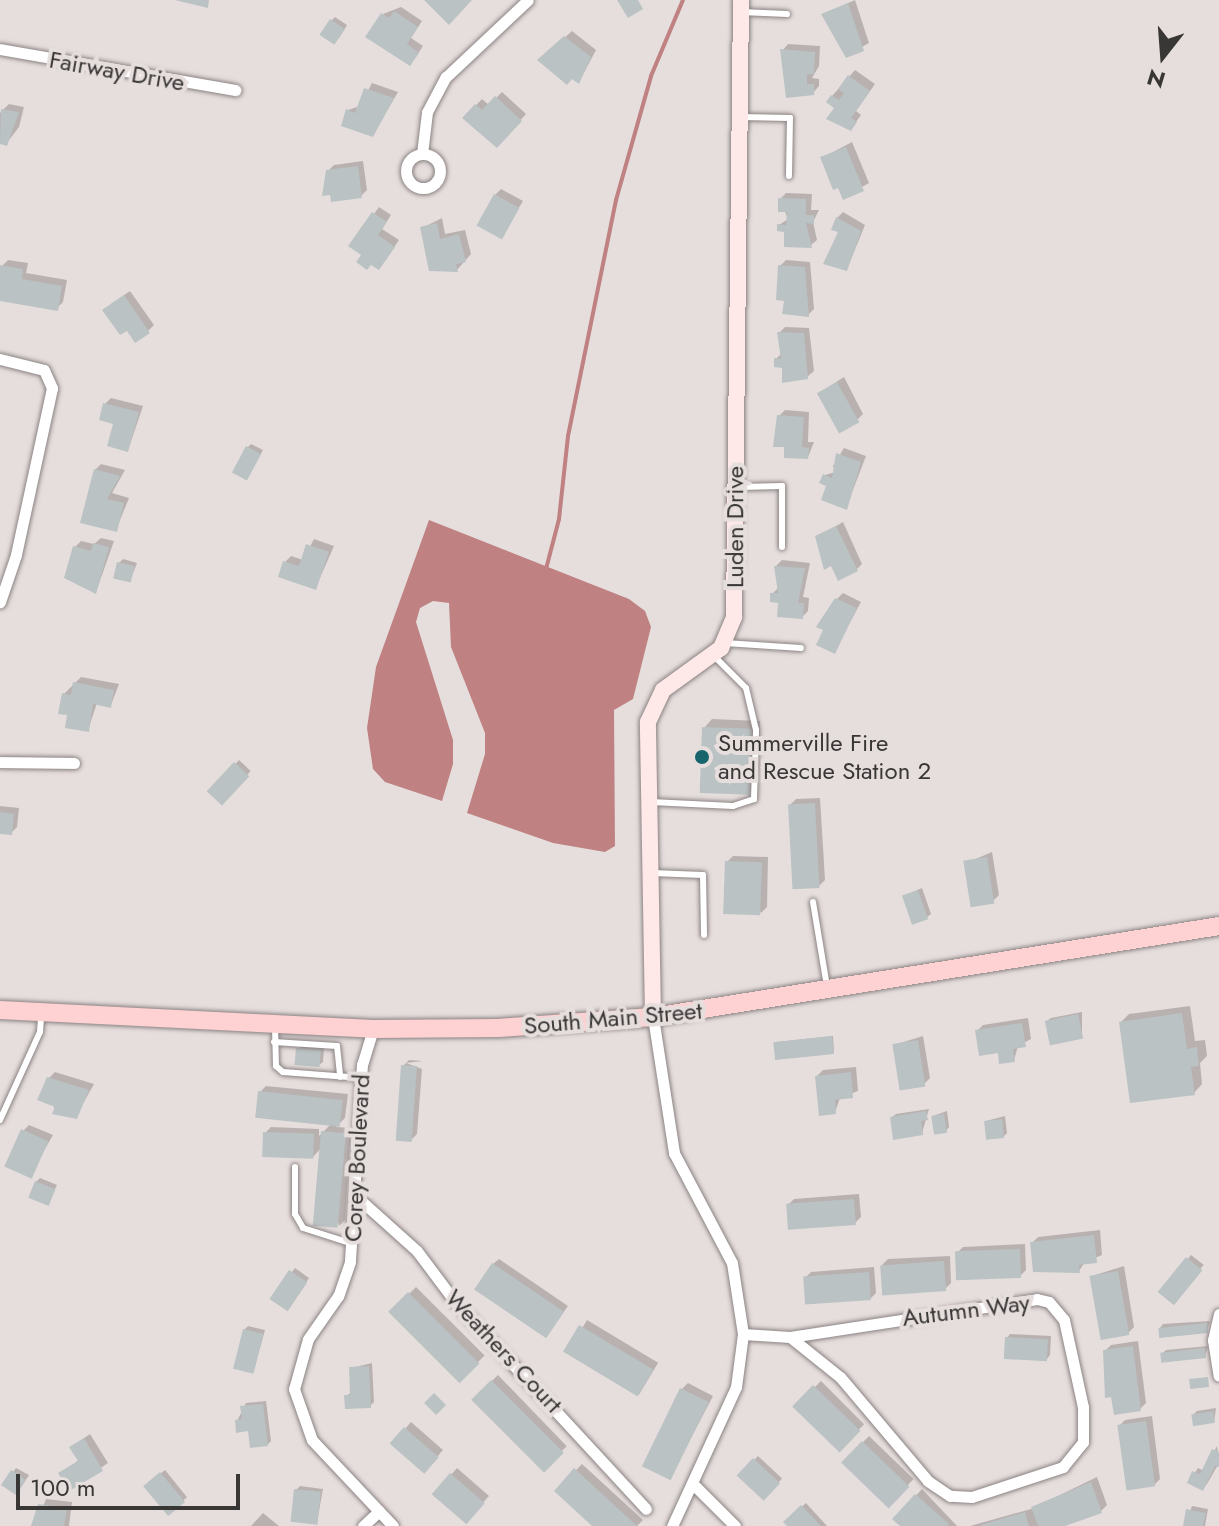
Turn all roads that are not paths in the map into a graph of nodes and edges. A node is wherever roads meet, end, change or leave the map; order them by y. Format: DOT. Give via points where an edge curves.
graph roads {
  1 [pos="528,0"];
  2 [pos="741,6"];
  3 [pos="787,14"];
  4 [pos="0,49"];
  5 [pos="235,90"];
  6 [pos="741,117"];
  7 [pos="422,154"];
  8 [pos="789,176"];
  9 [pos="0,359"];
  10 [pos="735,488"];
  11 [pos="782,547"];
  12 [pos="0,602"];
  13 [pos="725,643"];
  14 [pos="801,648"];
  15 [pos="714,656"];
  16 [pos="0,762"];
  17 [pos="74,763"];
  18 [pos="647,802"];
  19 [pos="648,873"];
  20 [pos="813,902"];
  21 [pos="1219,926"];
  22 [pos="704,935"];
  23 [pos="828,990"];
  24 [pos="0,1010"];
  25 [pos="41,1012"];
  26 [pos="653,1017"];
  27 [pos="373,1029"];
  28 [pos="275,1033"];
  29 [pos="337,1037"];
  30 [pos="340,1077"];
  31 [pos="362,1078"];
  32 [pos="0,1120"];
  33 [pos="295,1167"];
  34 [pos="358,1198"];
  35 [pos="354,1244"];
  36 [pos="1219,1314"];
  37 [pos="743,1334"];
  38 [pos="790,1337"];
  39 [pos="1219,1376"];
  40 [pos="694,1485"];
  41 [pos="646,1509"];
  42 [pos="379,1511"];
  43 [pos="363,1526"];
  44 [pos="393,1526"];
  45 [pos="672,1526"];
  46 [pos="735,1526"];
  1 -- 7 [label="street" via="446,77 427,112"];
  2 -- 3 [label="lane"];
  2 -- 6 [label="street, Luden Drive"];
  4 -- 5 [label="street, Fairway Drive"];
  6 -- 8 [label="lane" via="790,118"];
  6 -- 10 [label="street, Luden Drive"];
  9 -- 12 [label="street" via="44,370 52,388 16,555"];
  10 -- 11 [label="lane" via="782,486"];
  10 -- 13 [label="street, Luden Drive" via="734,617"];
  13 -- 14 [label="lane"];
  13 -- 15 [label="street, Luden Drive"];
  15 -- 18 [label="street, Luden Drive" via="663,690 654,704 646,742"];
  15 -- 18 [label="lane" via="746,688 756,730 754,799 733,806"];
  16 -- 17 [label="street"];
  18 -- 19 [label="street, Luden Drive"];
  19 -- 22 [label="lane" via="703,875"];
  19 -- 26 [label="street, Luden Drive"];
  20 -- 23 [label="lane"];
  21 -- 23 [label="main road, South Main Street"];
  23 -- 26 [label="main road, South Main Street"];
  24 -- 25 [label="main road, South Main Street"];
  25 -- 28 [label="main road, South Main Street"];
  25 -- 32 [label="lane" via="40,1032"];
  26 -- 27 [label="main road, South Main Street" via="498,1028"];
  26 -- 37 [label="street" via="674,1153 732,1263"];
  27 -- 29 [label="main road, South Main Street"];
  27 -- 31 [label="street, Corey Boulevard"];
  28 -- 29 [label="main road, South Main Street"];
  28 -- 30 [label="lane" via="276,1066 283,1072"];
  29 -- 30 [label="lane"];
  30 -- 31 [label="lane"];
  31 -- 34 [label="street, Corey Boulevard"];
  33 -- 35 [label="lane" via="295,1214 303,1228"];
  34 -- 35 [label="street, Corey Boulevard"];
  34 -- 41 [label="street, Weathers Court" via="417,1251 456,1303"];
  35 -- 42 [label="street, Corey Boulevard" via="338,1296 302,1355 294,1389 312,1440"];
  36 -- 39 [label="street" via="1213,1340"];
  37 -- 38 [label="street, Autumn Way"];
  37 -- 40 [label="street" via="736,1387"];
  38 -- 38 [label="street, Autumn Way" via="840,1377 928,1481 950,1496 994,1494 1063,1467 1083,1442 1083,1407 1066,1328 1049,1302 1022,1301"];
  40 -- 45 [label="street"];
  40 -- 46 [label="street"];
  42 -- 43 [label="street"];
  42 -- 44 [label="street, Corey Boulevard"];
}
